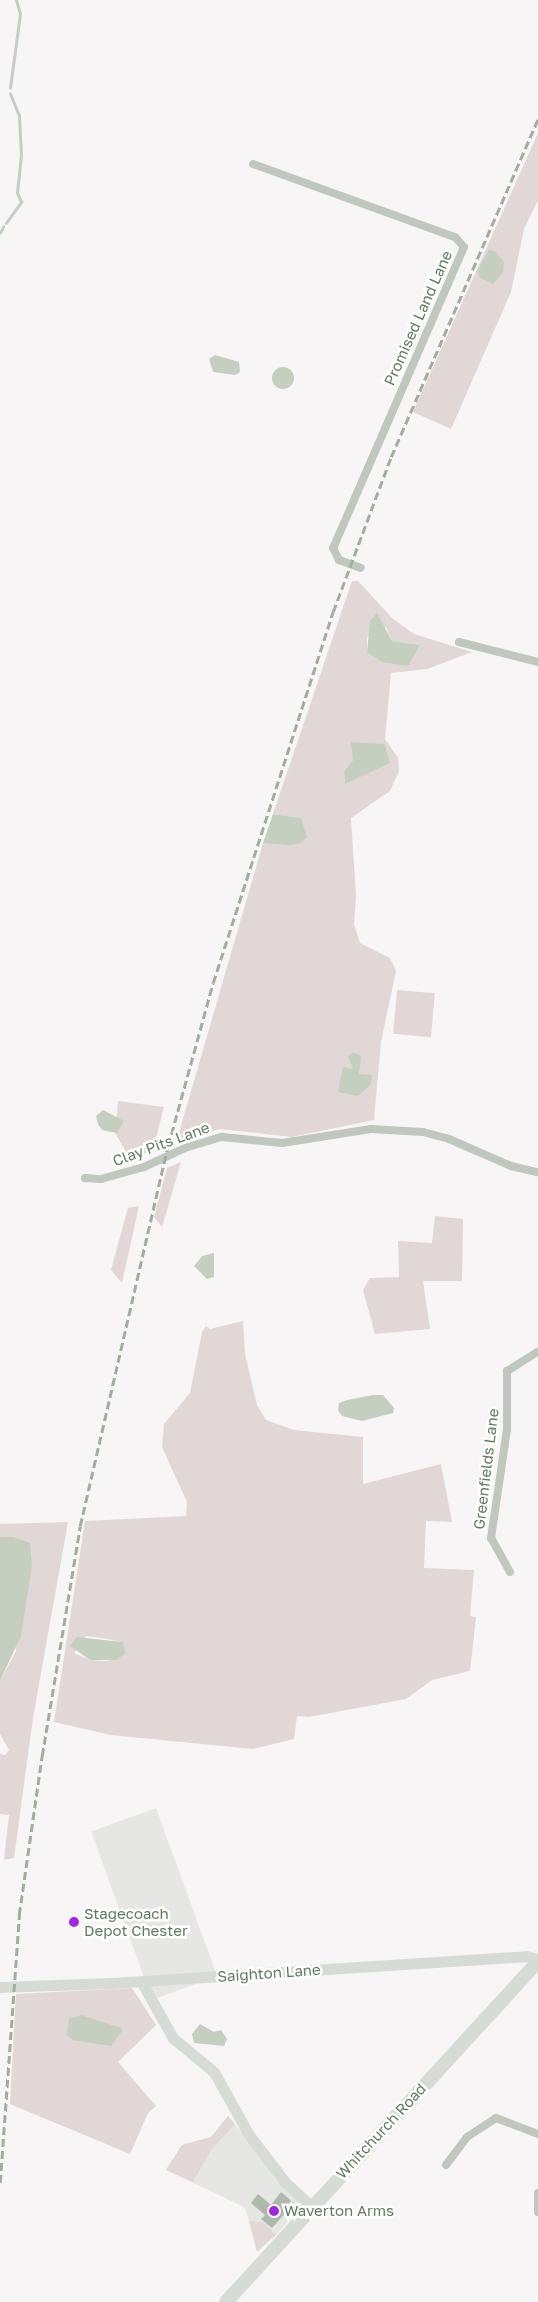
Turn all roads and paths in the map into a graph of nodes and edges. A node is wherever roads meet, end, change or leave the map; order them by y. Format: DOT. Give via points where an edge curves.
graph roads {
  1 [pos="253,164"];
  2 [pos="360,568"];
  3 [pos="459,642"];
  4 [pos="538,662"];
  5 [pos="538,1172"];
  6 [pos="85,1178"];
  7 [pos="538,1352"];
  8 [pos="510,1572"];
  9 [pos="538,1960"];
  10 [pos="141,1982"];
  11 [pos="0,1987"];
  12 [pos="538,2134"];
  13 [pos="446,2166"];
  14 [pos="538,2193"];
  15 [pos="311,2206"];
  16 [pos="538,2212"];
  17 [pos="226,2302"];
  1 -- 2 [label="street, Promised Land Lane" via="455,237 464,247 332,548 339,560"];
  3 -- 4 [label="street"];
  5 -- 6 [label="street, Clay Pits Lane" via="423,1132 371,1129 282,1143 222,1137 144,1167 102,1179"];
  7 -- 8 [label="street, Greenfields Lane" via="506,1371 507,1429 491,1538"];
  9 -- 10 [label="street, Saighton Lane" via="526,1956"];
  9 -- 15 [label="highway, Whitchurch Road"];
  10 -- 11 [label="street, Saighton Lane"];
  10 -- 15 [label="street" via="172,2038 214,2072 249,2135 285,2182"];
  12 -- 13 [label="street" via="496,2118 467,2137"];
  14 -- 16 [label="street"];
  15 -- 17 [label="highway, Whitchurch Road"];
}
